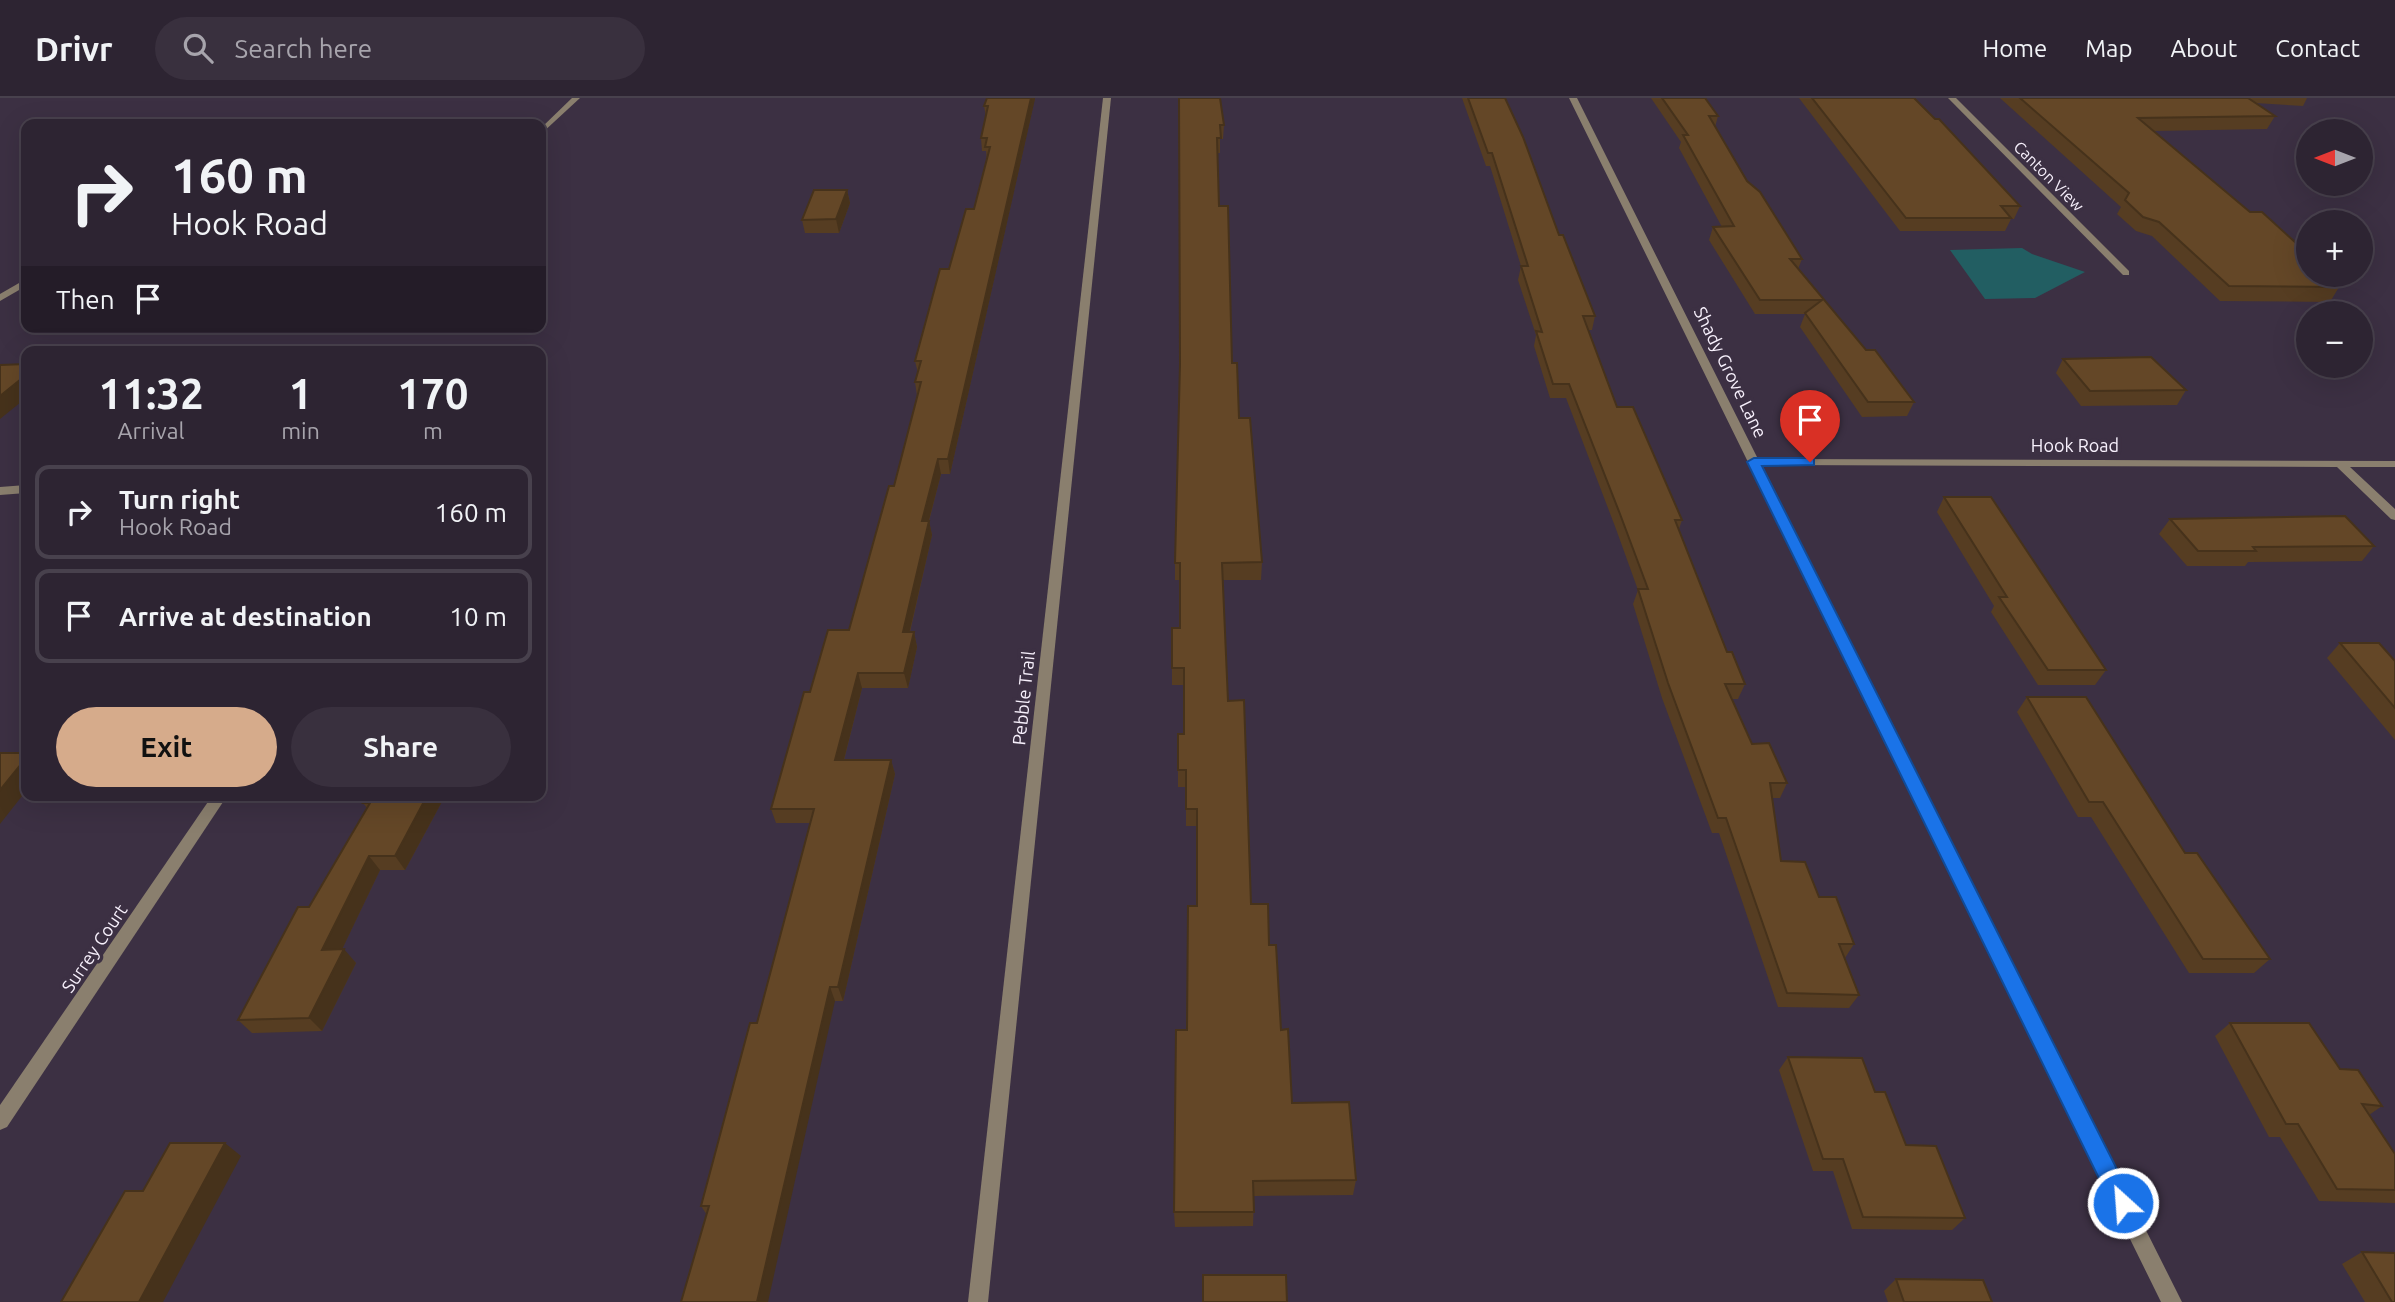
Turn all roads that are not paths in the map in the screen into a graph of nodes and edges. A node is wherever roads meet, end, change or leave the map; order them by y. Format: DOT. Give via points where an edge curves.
graph roads {
  1 [pos="576,98"];
  2 [pos="1107,98"];
  3 [pos="1573,98"];
  4 [pos="1952,98"];
  5 [pos="546,127"];
  6 [pos="2126,273"];
  7 [pos="21,285"];
  8 [pos="0,298"];
  9 [pos="1754,462"];
  10 [pos="2340,464"];
  11 [pos="2395,464"];
  12 [pos="21,489"];
  13 [pos="0,491"];
  14 [pos="2395,516"];
  15 [pos="216,801"];
  16 [pos="0,1121"];
  17 [pos="978,1302"];
  18 [pos="2172,1302"];
  1 -- 5 [label="street"];
  2 -- 17 [label="street, Pebble Trail"];
  3 -- 9 [label="street, Shady Grove Lane"];
  4 -- 6 [label="street, Canton View"];
  7 -- 8 [label="street"];
  9 -- 10 [label="street, Hook Road"];
  9 -- 18 [label="street, Shady Grove Lane"];
  10 -- 11 [label="street, Hook Road"];
  10 -- 14 [label="street"];
  12 -- 13 [label="street"];
  15 -- 16 [label="street, Surrey Court"];
}
